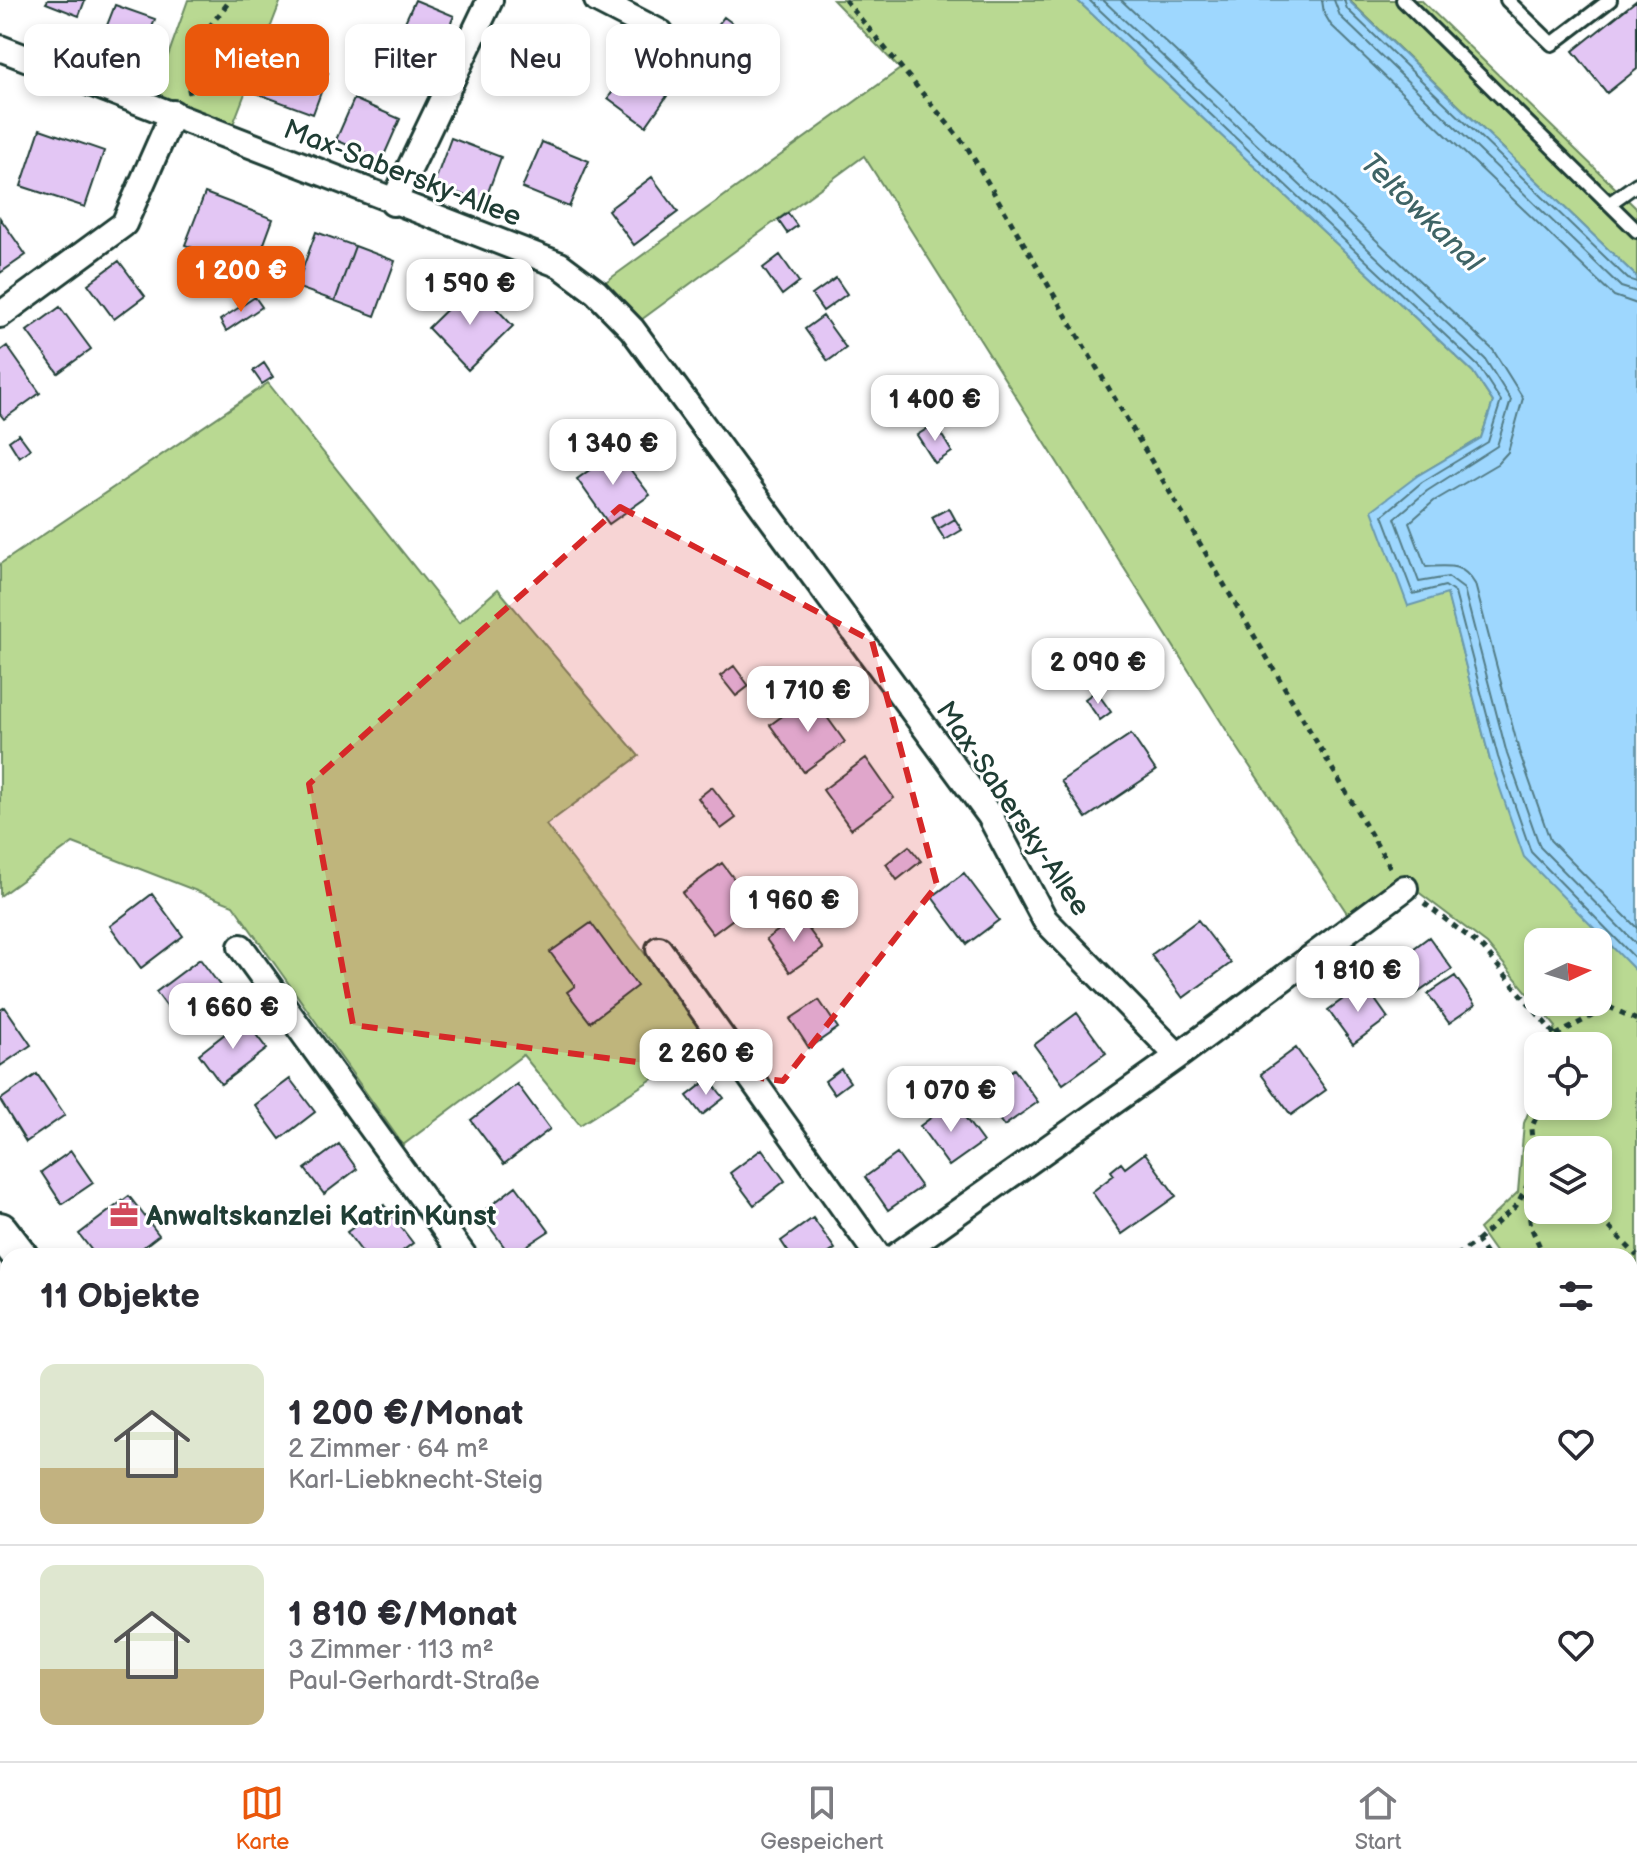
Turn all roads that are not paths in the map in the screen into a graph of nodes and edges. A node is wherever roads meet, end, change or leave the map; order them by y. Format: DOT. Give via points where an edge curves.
graph roads {
  1 [pos="490,0"];
  2 [pos="597,0"];
  3 [pos="1403,0"];
  4 [pos="1507,0"];
  5 [pos="1610,0"];
  6 [pos="644,24"];
  7 [pos="0,48"];
  8 [pos="173,113"];
  9 [pos="1637,184"];
  10 [pos="393,203"];
  11 [pos="1610,203"];
  12 [pos="1637,231"];
  13 [pos="0,315"];
  14 [pos="1405,888"];
  15 [pos="241,947"];
  16 [pos="659,949"];
  17 [pos="1178,1056"];
  18 [pos="0,1230"];
  19 [pos="14,1248"];
  20 [pos="458,1248"];
  21 [pos="872,1248"];
  22 [pos="907,1248"];
  1 -- 10 [label="street"];
  2 -- 6 [label="street"];
  3 -- 11 [label="lane"];
  4 -- 5 [label="lane" via="1552,44"];
  7 -- 8 [label="street, Max-Sabersky-Allee"];
  8 -- 10 [label="street, Max-Sabersky-Allee"];
  8 -- 13 [label="street" via="124,224"];
  9 -- 11 [label="lane"];
  10 -- 17 [label="street, Max-Sabersky-Allee" via="560,265 632,329 990,816 1045,920"];
  11 -- 12 [label="lane"];
  14 -- 17 [label="street"];
  15 -- 20 [label="street"];
  16 -- 21 [label="street"];
  17 -- 22 [label="street"];
  18 -- 19 [label="main road"];
}
